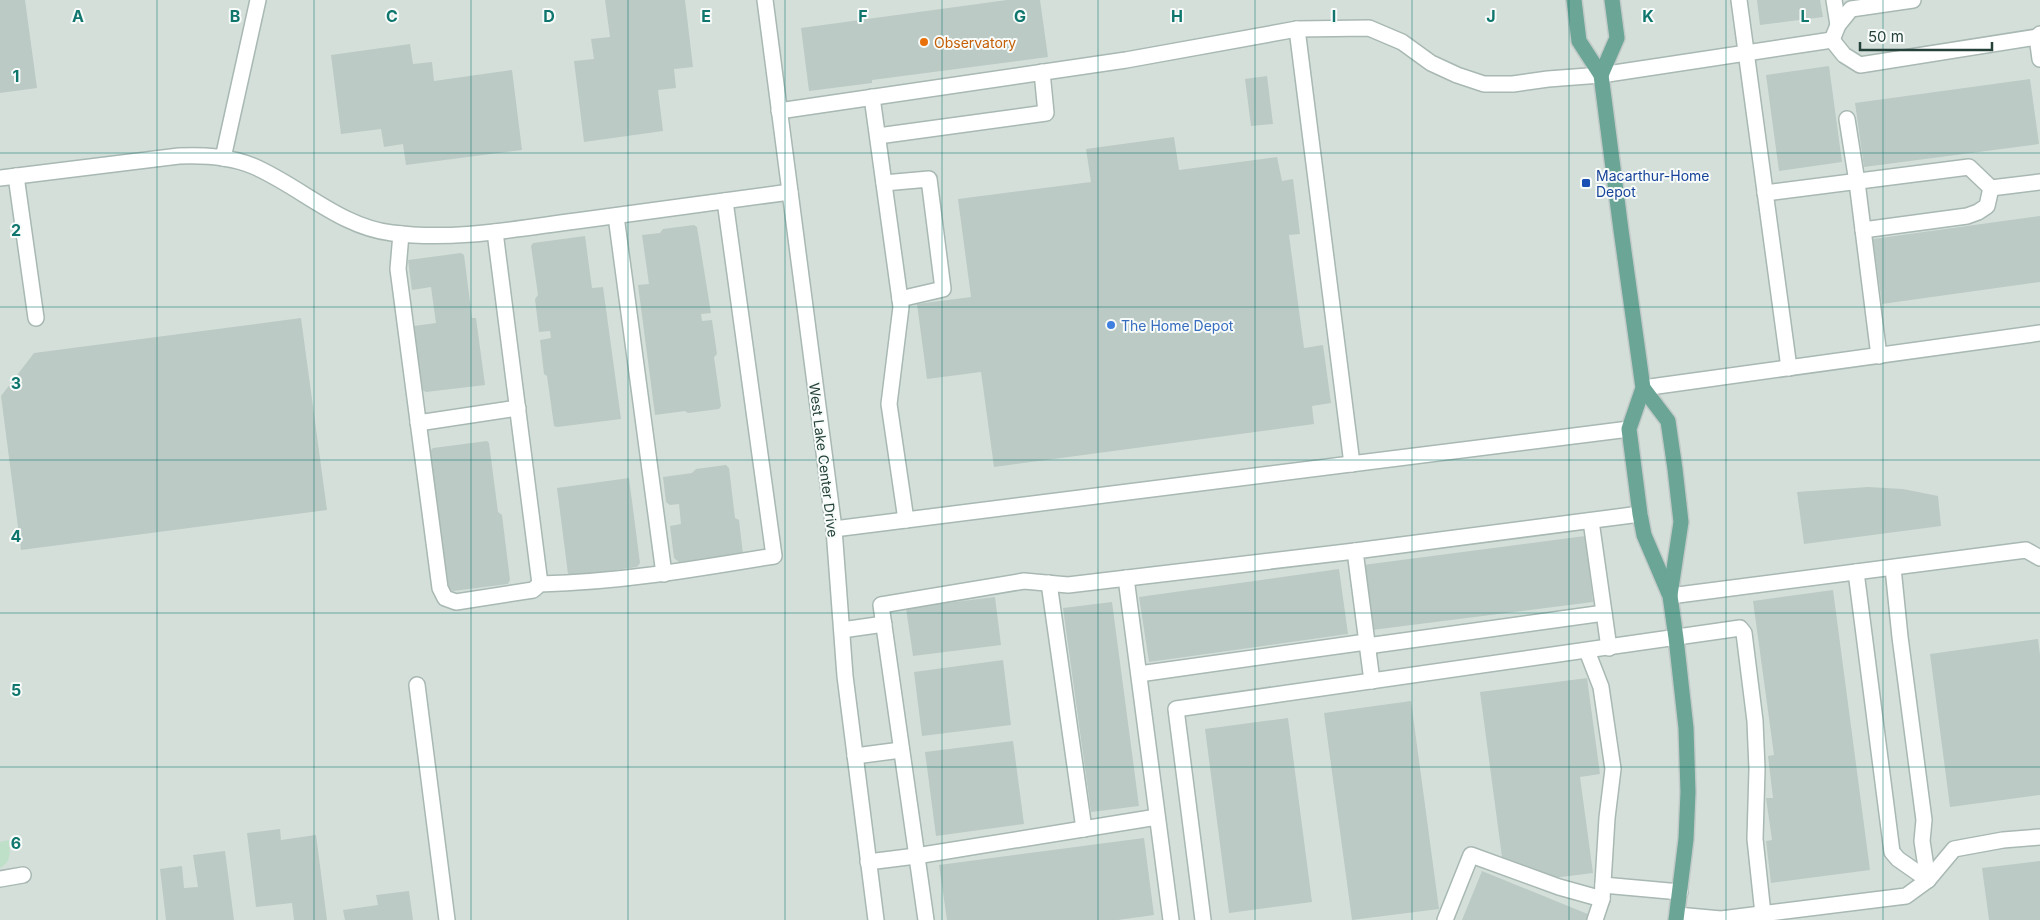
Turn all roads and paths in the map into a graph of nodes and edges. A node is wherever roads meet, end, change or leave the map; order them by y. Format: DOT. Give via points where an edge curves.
graph roads {
  1 [pos="258,0"];
  2 [pos="765,0"];
  3 [pos="1574,0"];
  4 [pos="1612,0"];
  5 [pos="1739,0"];
  6 [pos="1834,0"];
  7 [pos="1913,0"];
  8 [pos="1838,25"];
  9 [pos="1297,30"];
  10 [pos="2038,36"];
  11 [pos="1832,40"];
  12 [pos="1746,53"];
  13 [pos="2040,60"];
  14 [pos="1042,72"];
  15 [pos="1601,75"];
  16 [pos="872,97"];
  17 [pos="779,111"];
  18 [pos="1847,119"];
  19 [pos="878,136"];
  20 [pos="223,158"];
  21 [pos="16,176"];
  22 [pos="0,178"];
  23 [pos="1857,182"];
  24 [pos="2040,182"];
  25 [pos="884,183"];
  26 [pos="1991,188"];
  27 [pos="790,192"];
  28 [pos="1766,193"];
  29 [pos="725,201"];
  30 [pos="616,216"];
  31 [pos="1863,230"];
  32 [pos="495,232"];
  33 [pos="401,234"];
  34 [pos="900,299"];
  35 [pos="36,318"];
  36 [pos="2040,333"];
  37 [pos="1879,356"];
  38 [pos="1789,368"];
  39 [pos="1643,388"];
  40 [pos="518,408"];
  41 [pos="418,423"];
  42 [pos="1629,429"];
  43 [pos="1352,464"];
  44 [pos="1640,514"];
  45 [pos="906,520"];
  46 [pos="1591,521"];
  47 [pos="834,529"];
  48 [pos="1355,551"];
  49 [pos="2040,558"];
  50 [pos="1893,568"];
  51 [pos="1856,572"];
  52 [pos="664,574"];
  53 [pos="1126,578"];
  54 [pos="1049,583"];
  55 [pos="540,584"];
  56 [pos="1670,596"];
  57 [pos="1604,613"];
  58 [pos="884,624"];
  59 [pos="842,630"];
  60 [pos="1676,638"];
  61 [pos="1367,644"];
  62 [pos="1609,648"];
  63 [pos="1586,651"];
  64 [pos="1139,674"];
  65 [pos="1372,681"];
  66 [pos="417,685"];
  67 [pos="901,750"];
  68 [pos="856,756"];
  69 [pos="1157,817"];
  70 [pos="1084,829"];
  71 [pos="2040,837"];
  72 [pos="916,856"];
  73 [pos="868,862"];
  74 [pos="23,875"];
  75 [pos="0,879"];
  76 [pos="1928,880"];
  77 [pos="1603,892"];
  78 [pos="1680,892"];
  79 [pos="1827,913"];
  80 [pos="1763,914"];
  81 [pos="1676,918"];
  82 [pos="447,920"];
  83 [pos="876,920"];
  84 [pos="926,920"];
  85 [pos="1171,920"];
  86 [pos="1203,920"];
  87 [pos="1445,920"];
  88 [pos="1595,920"];
  1 -- 20 [label="street"];
  2 -- 17 [label="street, West Lake Center Drive"];
  3 -- 15 [label="main road" via="1579,41"];
  4 -- 15 [label="main road" via="1617,38"];
  5 -- 12 [label="street"];
  6 -- 8 [label="street"];
  7 -- 8 [label="street" via="1851,9"];
  8 -- 11 [label="street"];
  9 -- 14 [label="street"];
  9 -- 15 [label="street" via="1369,28 1402,42 1431,63 1484,84"];
  9 -- 43 [label="street"];
  10 -- 11 [label="street" via="1860,64 1844,55"];
  10 -- 13 [label="street"];
  11 -- 12 [label="street"];
  12 -- 15 [label="street"];
  12 -- 28 [label="street"];
  14 -- 16 [label="street"];
  14 -- 19 [label="street" via="1046,113"];
  15 -- 39 [label="main road"];
  16 -- 17 [label="street"];
  16 -- 19 [label="street"];
  17 -- 27 [label="street, West Lake Center Drive"];
  18 -- 23 [label="street"];
  19 -- 25 [label="street"];
  20 -- 21 [label="street" via="179,156"];
  20 -- 33 [label="street" via="253,166 324,208 359,224"];
  21 -- 22 [label="street"];
  21 -- 35 [label="street"];
  23 -- 26 [label="street" via="1969,167"];
  23 -- 28 [label="street"];
  23 -- 31 [label="street"];
  24 -- 26 [label="street"];
  25 -- 34 [label="street"];
  25 -- 34 [label="street" via="929,179 943,289"];
  26 -- 31 [label="street" via="1987,206 1967,216"];
  27 -- 29 [label="street"];
  27 -- 47 [label="street, West Lake Center Drive"];
  28 -- 38 [label="street"];
  29 -- 30 [label="street"];
  29 -- 52 [label="street" via="774,556"];
  30 -- 32 [label="street"];
  30 -- 52 [label="street"];
  31 -- 37 [label="street"];
  32 -- 33 [label="street" via="450,237"];
  32 -- 40 [label="street"];
  33 -- 41 [label="street" via="398,269"];
  34 -- 45 [label="street" via="889,404"];
  36 -- 37 [label="street"];
  37 -- 38 [label="street"];
  38 -- 39 [label="street"];
  39 -- 42 [label="main road"];
  39 -- 56 [label="main road" via="1668,421 1675,470 1680,522"];
  40 -- 41 [label="street"];
  40 -- 55 [label="street"];
  41 -- 55 [label="street" via="440,588 445,598 456,602 534,590"];
  42 -- 43 [label="street"];
  42 -- 44 [label="main road"];
  43 -- 45 [label="street"];
  44 -- 46 [label="street"];
  44 -- 56 [label="main road" via="1644,535"];
  45 -- 47 [label="street"];
  46 -- 48 [label="street"];
  46 -- 57 [label="street"];
  47 -- 59 [label="street, West Lake Center Drive"];
  48 -- 53 [label="street"];
  48 -- 61 [label="street"];
  49 -- 50 [label="street" via="2026,550"];
  50 -- 51 [label="street"];
  50 -- 76 [label="street" via="1924,820 1922,841"];
  51 -- 56 [label="street"];
  51 -- 76 [label="street" via="1892,852"];
  52 -- 55 [label="street"];
  53 -- 54 [label="street" via="1068,585"];
  53 -- 64 [label="street"];
  54 -- 58 [label="street" via="1024,581 881,605"];
  54 -- 70 [label="street"];
  56 -- 60 [label="main road"];
  57 -- 61 [label="street"];
  57 -- 62 [label="street"];
  58 -- 59 [label="street"];
  58 -- 67 [label="street"];
  59 -- 68 [label="street, West Lake Center Drive"];
  60 -- 62 [label="street"];
  60 -- 78 [label="main road" via="1686,728 1688,792"];
  60 -- 80 [label="street" via="1740,628 1744,633 1756,721 1755,838"];
  61 -- 64 [label="street"];
  61 -- 65 [label="street"];
  62 -- 63 [label="street"];
  63 -- 65 [label="street"];
  63 -- 77 [label="street" via="1601,687 1613,769"];
  64 -- 69 [label="street"];
  65 -- 86 [label="street" via="1176,709"];
  66 -- 82 [label="street"];
  67 -- 68 [label="street"];
  67 -- 72 [label="street"];
  68 -- 73 [label="street, West Lake Center Drive"];
  69 -- 70 [label="street"];
  69 -- 85 [label="street"];
  70 -- 72 [label="street"];
  71 -- 76 [label="street" via="1954,849"];
  72 -- 73 [label="street"];
  72 -- 84 [label="street"];
  73 -- 83 [label="street, West Lake Center Drive"];
  74 -- 75 [label="street"];
  76 -- 79 [label="street" via="1906,896"];
  77 -- 78 [label="street"];
  77 -- 87 [label="street" via="1559,886 1471,855"];
  77 -- 88 [label="street"];
  78 -- 81 [label="main road"];
  79 -- 80 [label="street"];
  80 -- 81 [label="street" via="1721,920"];
}
